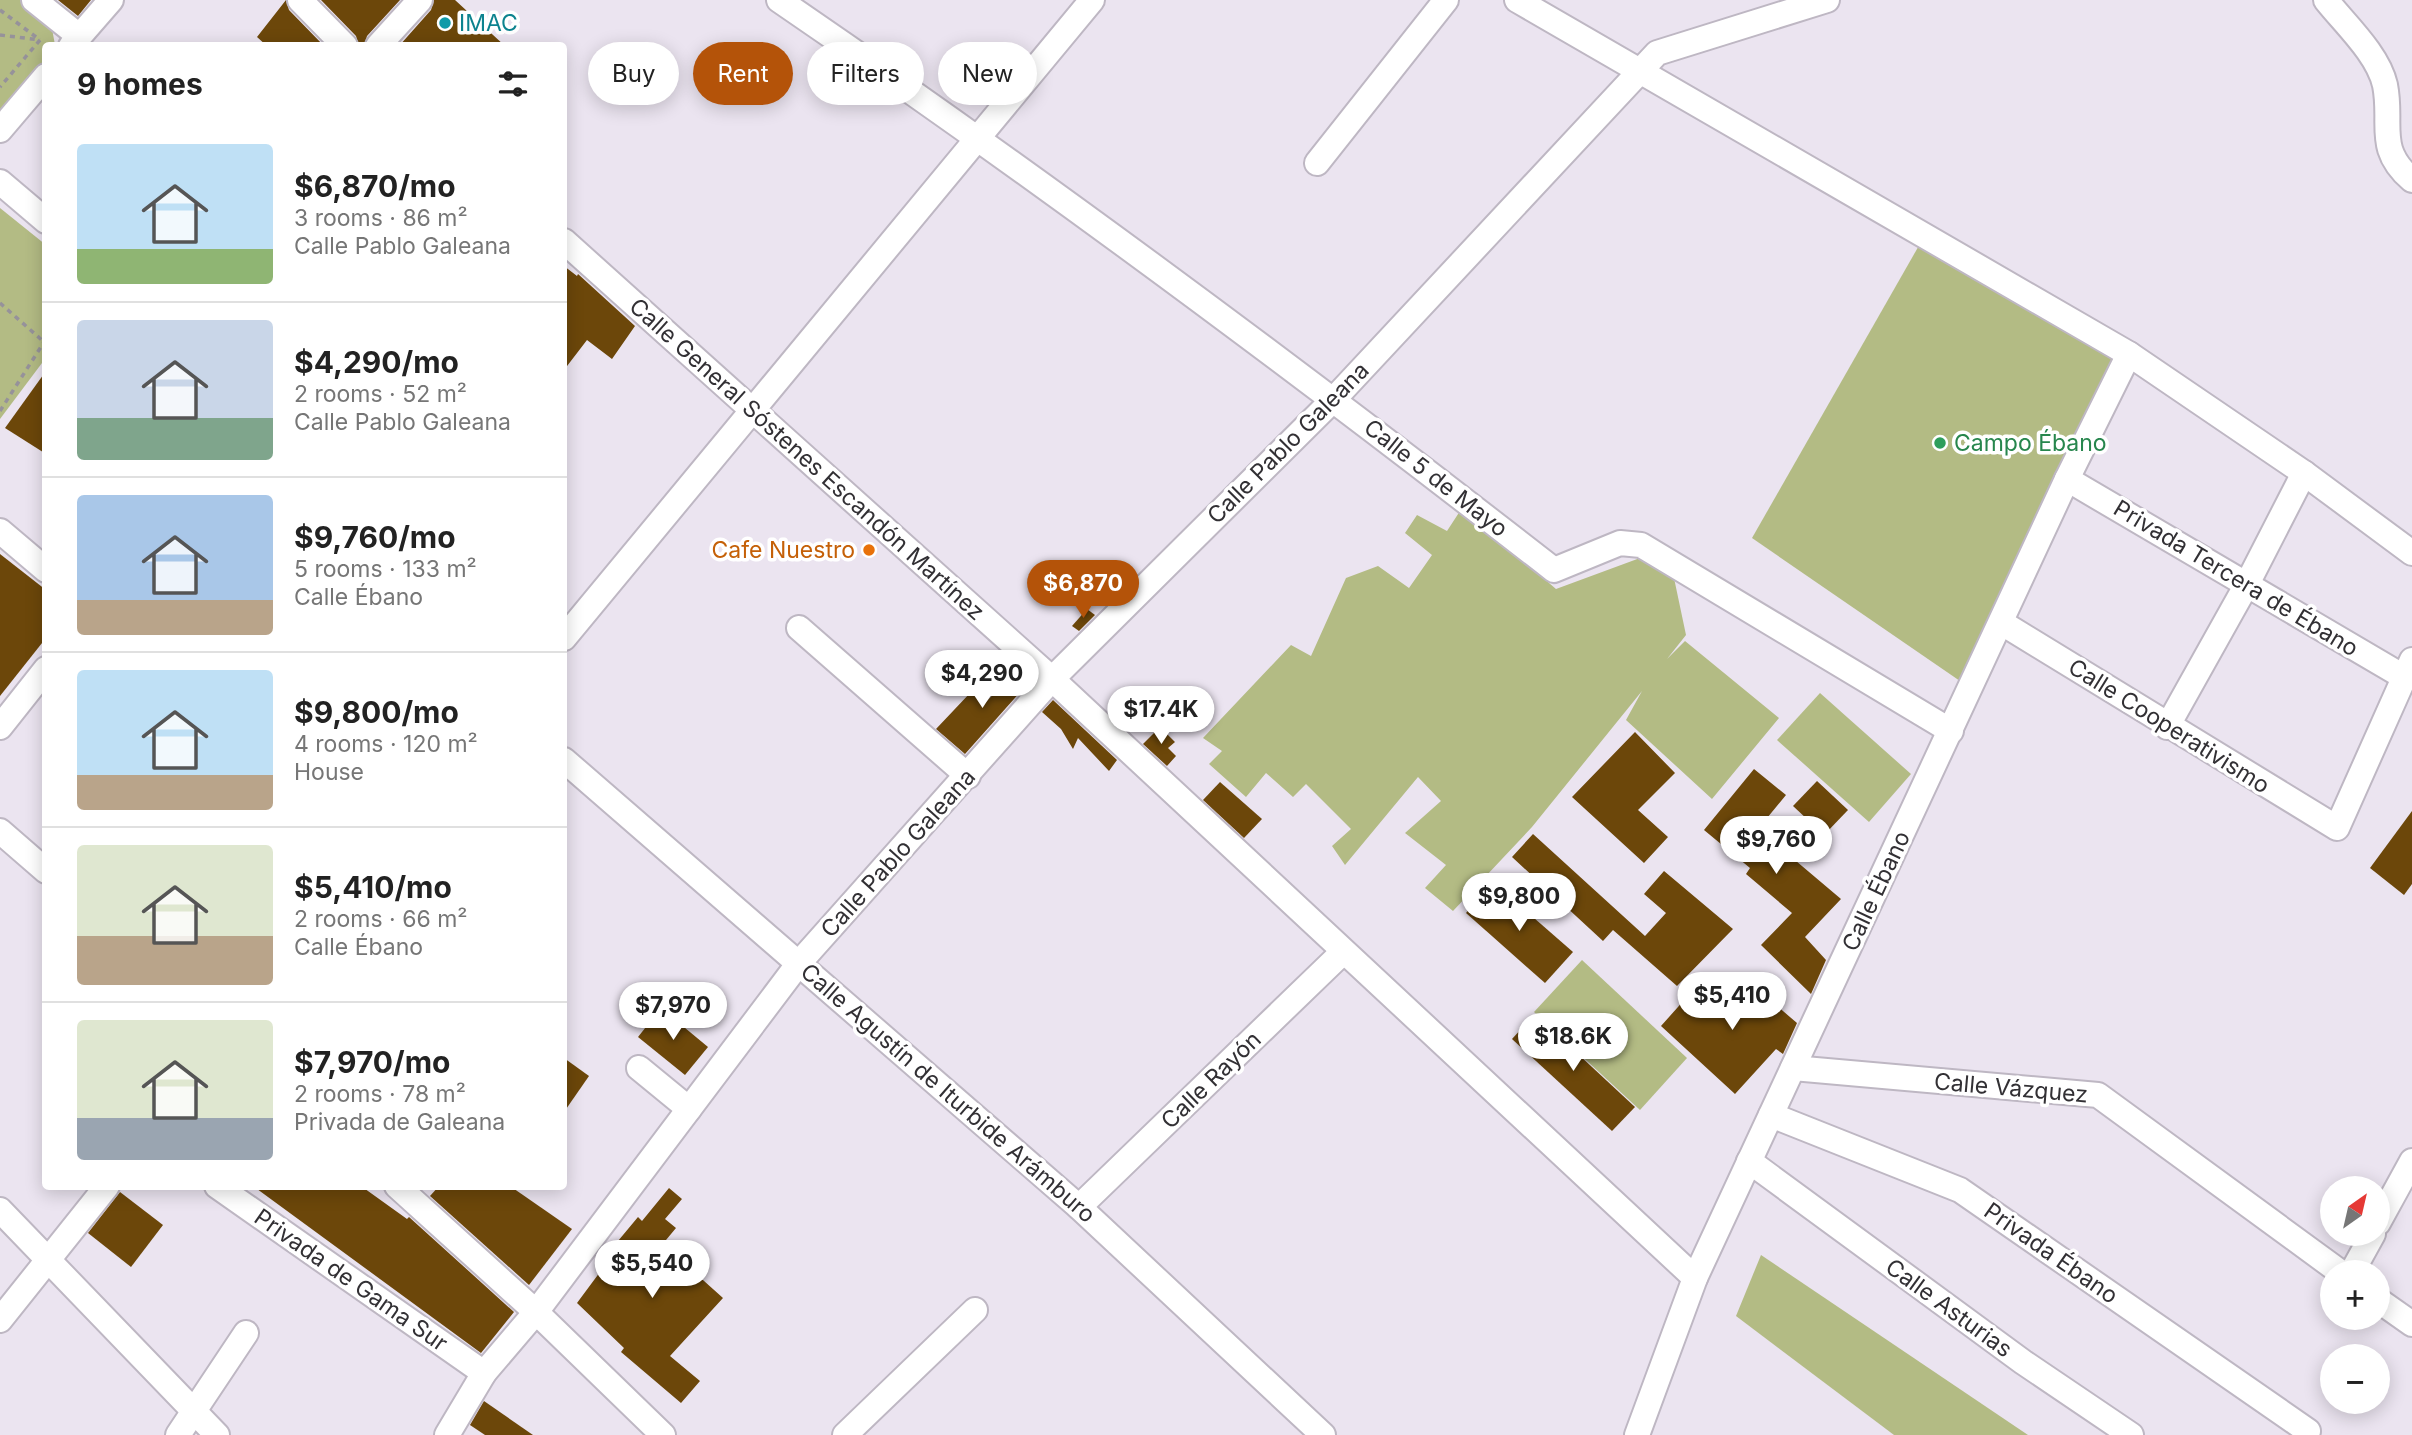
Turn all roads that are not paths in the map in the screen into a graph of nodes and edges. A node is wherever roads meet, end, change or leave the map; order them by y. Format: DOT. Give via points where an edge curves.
graph roads {
  1 [pos="34,0"];
  2 [pos="111,0"];
  3 [pos="300,0"];
  4 [pos="420,0"];
  5 [pos="779,0"];
  6 [pos="1091,0"];
  7 [pos="1446,0"];
  8 [pos="1517,0"];
  9 [pos="1827,0"];
  10 [pos="2326,0"];
  11 [pos="75,41"];
  12 [pos="341,42"];
  13 [pos="382,42"];
  14 [pos="1640,69"];
  15 [pos="42,81"];
  16 [pos="0,130"];
  17 [pos="977,135"];
  18 [pos="1317,163"];
  19 [pos="2404,173"];
  20 [pos="0,182"];
  21 [pos="2412,198"];
  22 [pos="42,218"];
  23 [pos="567,244"];
  24 [pos="2129,354"];
  25 [pos="1334,399"];
  26 [pos="752,407"];
  27 [pos="2304,473"];
  28 [pos="2067,479"];
  29 [pos="0,531"];
  30 [pos="2412,553"];
  31 [pos="42,567"];
  32 [pos="2247,584"];
  33 [pos="2002,623"];
  34 [pos="799,628"];
  35 [pos="567,634"];
  36 [pos="2408,669"];
  37 [pos="42,674"];
  38 [pos="1052,679"];
  39 [pos="0,727"];
  40 [pos="2167,727"];
  41 [pos="1951,730"];
  42 [pos="567,763"];
  43 [pos="968,776"];
  44 [pos="0,831"];
  45 [pos="42,868"];
  46 [pos="1343,952"];
  47 [pos="799,962"];
  48 [pos="639,1068"];
  49 [pos="1793,1068"];
  50 [pos="689,1109"];
  51 [pos="1771,1115"];
  52 [pos="1749,1161"];
  53 [pos="2412,1161"];
  54 [pos="104,1190"];
  55 [pos="223,1190"];
  56 [pos="401,1190"];
  57 [pos="2390,1201"];
  58 [pos="1079,1207"];
  59 [pos="0,1210"];
  60 [pos="48,1258"];
  61 [pos="2324,1260"];
  62 [pos="1695,1278"];
  63 [pos="2390,1308"];
  64 [pos="975,1310"];
  65 [pos="536,1312"];
  66 [pos="0,1320"];
  67 [pos="2412,1324"];
  68 [pos="246,1333"];
  69 [pos="484,1373"];
  70 [pos="193,1411"];
  71 [pos="2308,1431"];
  72 [pos="178,1435"];
  73 [pos="217,1435"];
  74 [pos="447,1435"];
  75 [pos="663,1435"];
  76 [pos="845,1435"];
  77 [pos="1323,1435"];
  78 [pos="1637,1435"];
  79 [pos="2131,1435"];
  1 -- 11 [label="street"];
  2 -- 11 [label="street"];
  3 -- 12 [label="street"];
  4 -- 13 [label="street"];
  5 -- 17 [label="street, Calle 5 de Mayo"];
  6 -- 17 [label="street"];
  7 -- 18 [label="street"];
  8 -- 14 [label="street"];
  9 -- 14 [label="street, Calle Pablo Galeana" via="1657,53"];
  10 -- 19 [label="street" via="2375,63 2385,85 2389,148"];
  14 -- 24 [label="street"];
  14 -- 25 [label="street, Calle Pablo Galeana"];
  15 -- 16 [label="street"];
  17 -- 25 [label="street, Calle 5 de Mayo"];
  17 -- 26 [label="street"];
  19 -- 21 [label="street"];
  20 -- 22 [label="street"];
  23 -- 26 [label="street, Calle General Sóstenes Escandón Martínez"];
  24 -- 27 [label="street"];
  24 -- 28 [label="street, Calle Ébano"];
  25 -- 38 [label="street, Calle Pablo Galeana"];
  25 -- 41 [label="street, Calle 5 de Mayo" via="1554,570 1620,543 1641,545"];
  26 -- 35 [label="street"];
  26 -- 38 [label="street, Calle General Sóstenes Escandón Martínez"];
  27 -- 30 [label="street"];
  27 -- 32 [label="street"];
  28 -- 32 [label="street, Privada Tercera de Ébano"];
  28 -- 33 [label="street, Calle Ébano"];
  29 -- 31 [label="street"];
  32 -- 36 [label="street, Privada Tercera de Ébano"];
  32 -- 40 [label="street"];
  33 -- 40 [label="street, Calle Cooperativismo"];
  33 -- 41 [label="street, Calle Ébano"];
  34 -- 43 [label="street"];
  36 -- 40 [label="street, Calle Cooperativismo" via="2337,828"];
  37 -- 39 [label="street"];
  38 -- 43 [label="street, Calle Pablo Galeana"];
  38 -- 46 [label="street, Calle General Sóstenes Escandón Martínez"];
  41 -- 49 [label="street, Calle Ébano"];
  42 -- 47 [label="street, Calle Agustín de Iturbide Arámburo"];
  43 -- 47 [label="street, Calle Pablo Galeana"];
  44 -- 45 [label="street"];
  46 -- 58 [label="street, Calle Rayón"];
  46 -- 62 [label="street, Calle General Sóstenes Escandón Martínez"];
  47 -- 50 [label="street, Calle Pablo Galeana"];
  47 -- 58 [label="street, Calle Agustín de Iturbide Arámburo"];
  48 -- 50 [label="street"];
  49 -- 51 [label="street, Calle Ébano"];
  49 -- 61 [label="street, Calle Vázquez" via="2098,1095"];
  50 -- 65 [label="street, Calle Pablo Galeana"];
  51 -- 52 [label="street, Calle Ébano"];
  51 -- 71 [label="street, Privada Ébano" via="1960,1190"];
  52 -- 62 [label="street, Calle Ébano"];
  52 -- 79 [label="street, Calle Asturias" via="2023,1362"];
  53 -- 57 [label="street"];
  54 -- 60 [label="street"];
  55 -- 69 [label="street, Privada de Gama Sur"];
  56 -- 65 [label="street"];
  58 -- 77 [label="street, Calle Agustín de Iturbide Arámburo"];
  59 -- 60 [label="street"];
  60 -- 66 [label="street"];
  60 -- 70 [label="street"];
  62 -- 78 [label="street, Calle Ébano"];
  63 -- 67 [label="street"];
  64 -- 76 [label="street"];
  65 -- 69 [label="street, Calle Pablo Galeana"];
  65 -- 75 [label="street"];
  68 -- 70 [label="street"];
  69 -- 74 [label="street, Calle Pablo Galeana"];
  70 -- 72 [label="street"];
  70 -- 73 [label="street"];
}
